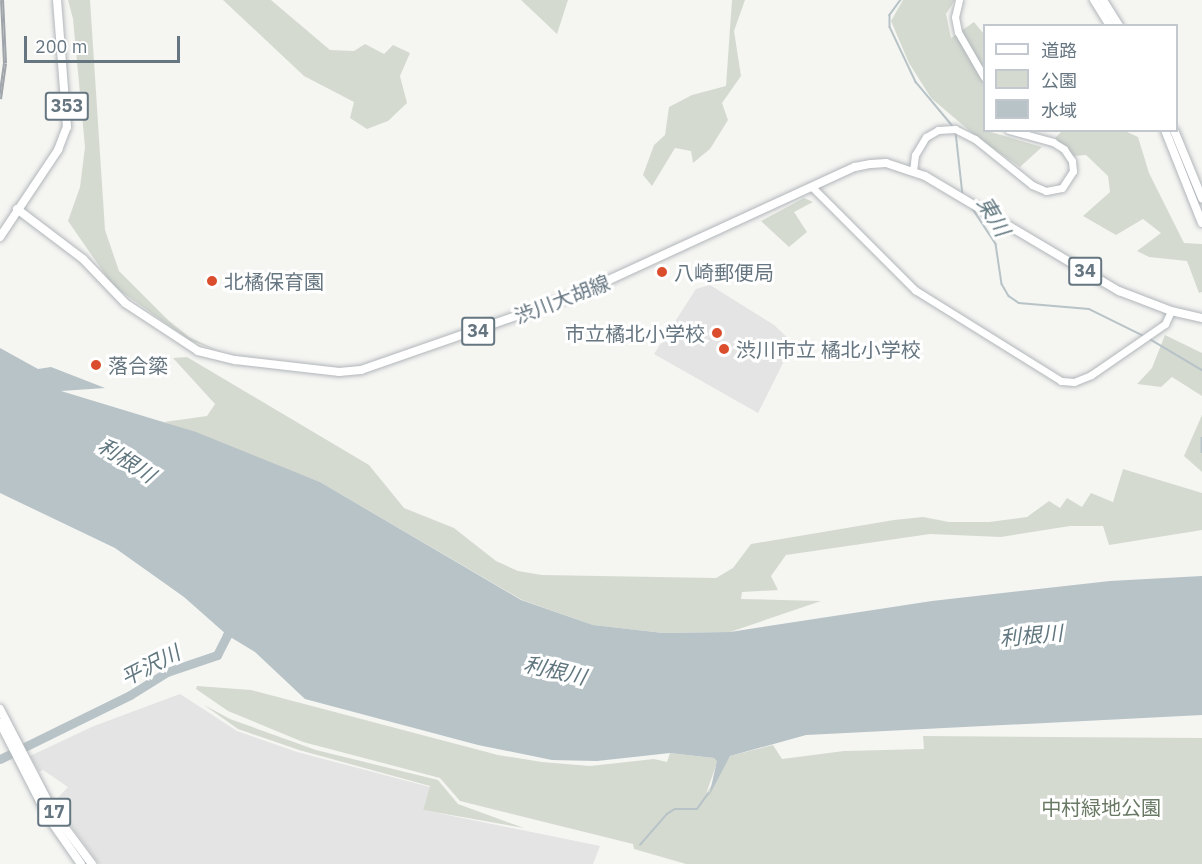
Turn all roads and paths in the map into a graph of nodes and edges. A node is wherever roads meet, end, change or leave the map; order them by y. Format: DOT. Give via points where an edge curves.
graph roads {
  1 [pos="57,0"];
  2 [pos="959,0"];
  3 [pos="1094,0"];
  4 [pos="1103,0"];
  5 [pos="1109,24"];
  6 [pos="1118,24"];
  7 [pos="983,75"];
  8 [pos="1016,132"];
  9 [pos="1166,132"];
  10 [pos="1175,132"];
  11 [pos="914,171"];
  12 [pos="812,187"];
  13 [pos="1202,198"];
  14 [pos="17,209"];
  15 [pos="1202,223"];
  16 [pos="0,237"];
  17 [pos="1171,311"];
  18 [pos="1202,318"];
  19 [pos="0,710"];
  20 [pos="0,723"];
  21 [pos="14,743"];
  22 [pos="21,756"];
  23 [pos="81,864"];
  24 [pos="92,864"];
  1 -- 14 [label="highway, 353" via="67,127 58,150"];
  2 -- 7 [label="street" via="955,17 958,32"];
  3 -- 5 [label="highway"];
  4 -- 6 [label="highway"];
  8 -- 11 [label="street" via="1064,149 1072,161 1072,171 1062,188 1046,191 1032,185 975,139 955,129 932,132 922,142 915,155"];
  9 -- 15 [label="highway"];
  10 -- 13 [label="highway"];
  11 -- 12 [label="main road, 渋川大胡線 / 34" via="871,164"];
  11 -- 17 [label="main road, 渋川大胡線 / 34" via="1119,291"];
  12 -- 14 [label="main road, 渋川大胡線 / 34" via="574,296 361,370 339,372 235,360 193,348 125,303 83,259"];
  12 -- 17 [label="street" via="915,290 1061,381 1074,382 1091,375 1165,324"];
  14 -- 16 [label="highway, 353"];
  17 -- 18 [label="main road, 34"];
  19 -- 21 [label="highway, 17"];
  20 -- 21 [label="highway, 17"];
  21 -- 22 [label="highway, 17"];
  22 -- 23 [label="highway, 17" via="48,817"];
  22 -- 24 [label="highway, 17" via="54,813"];
}
